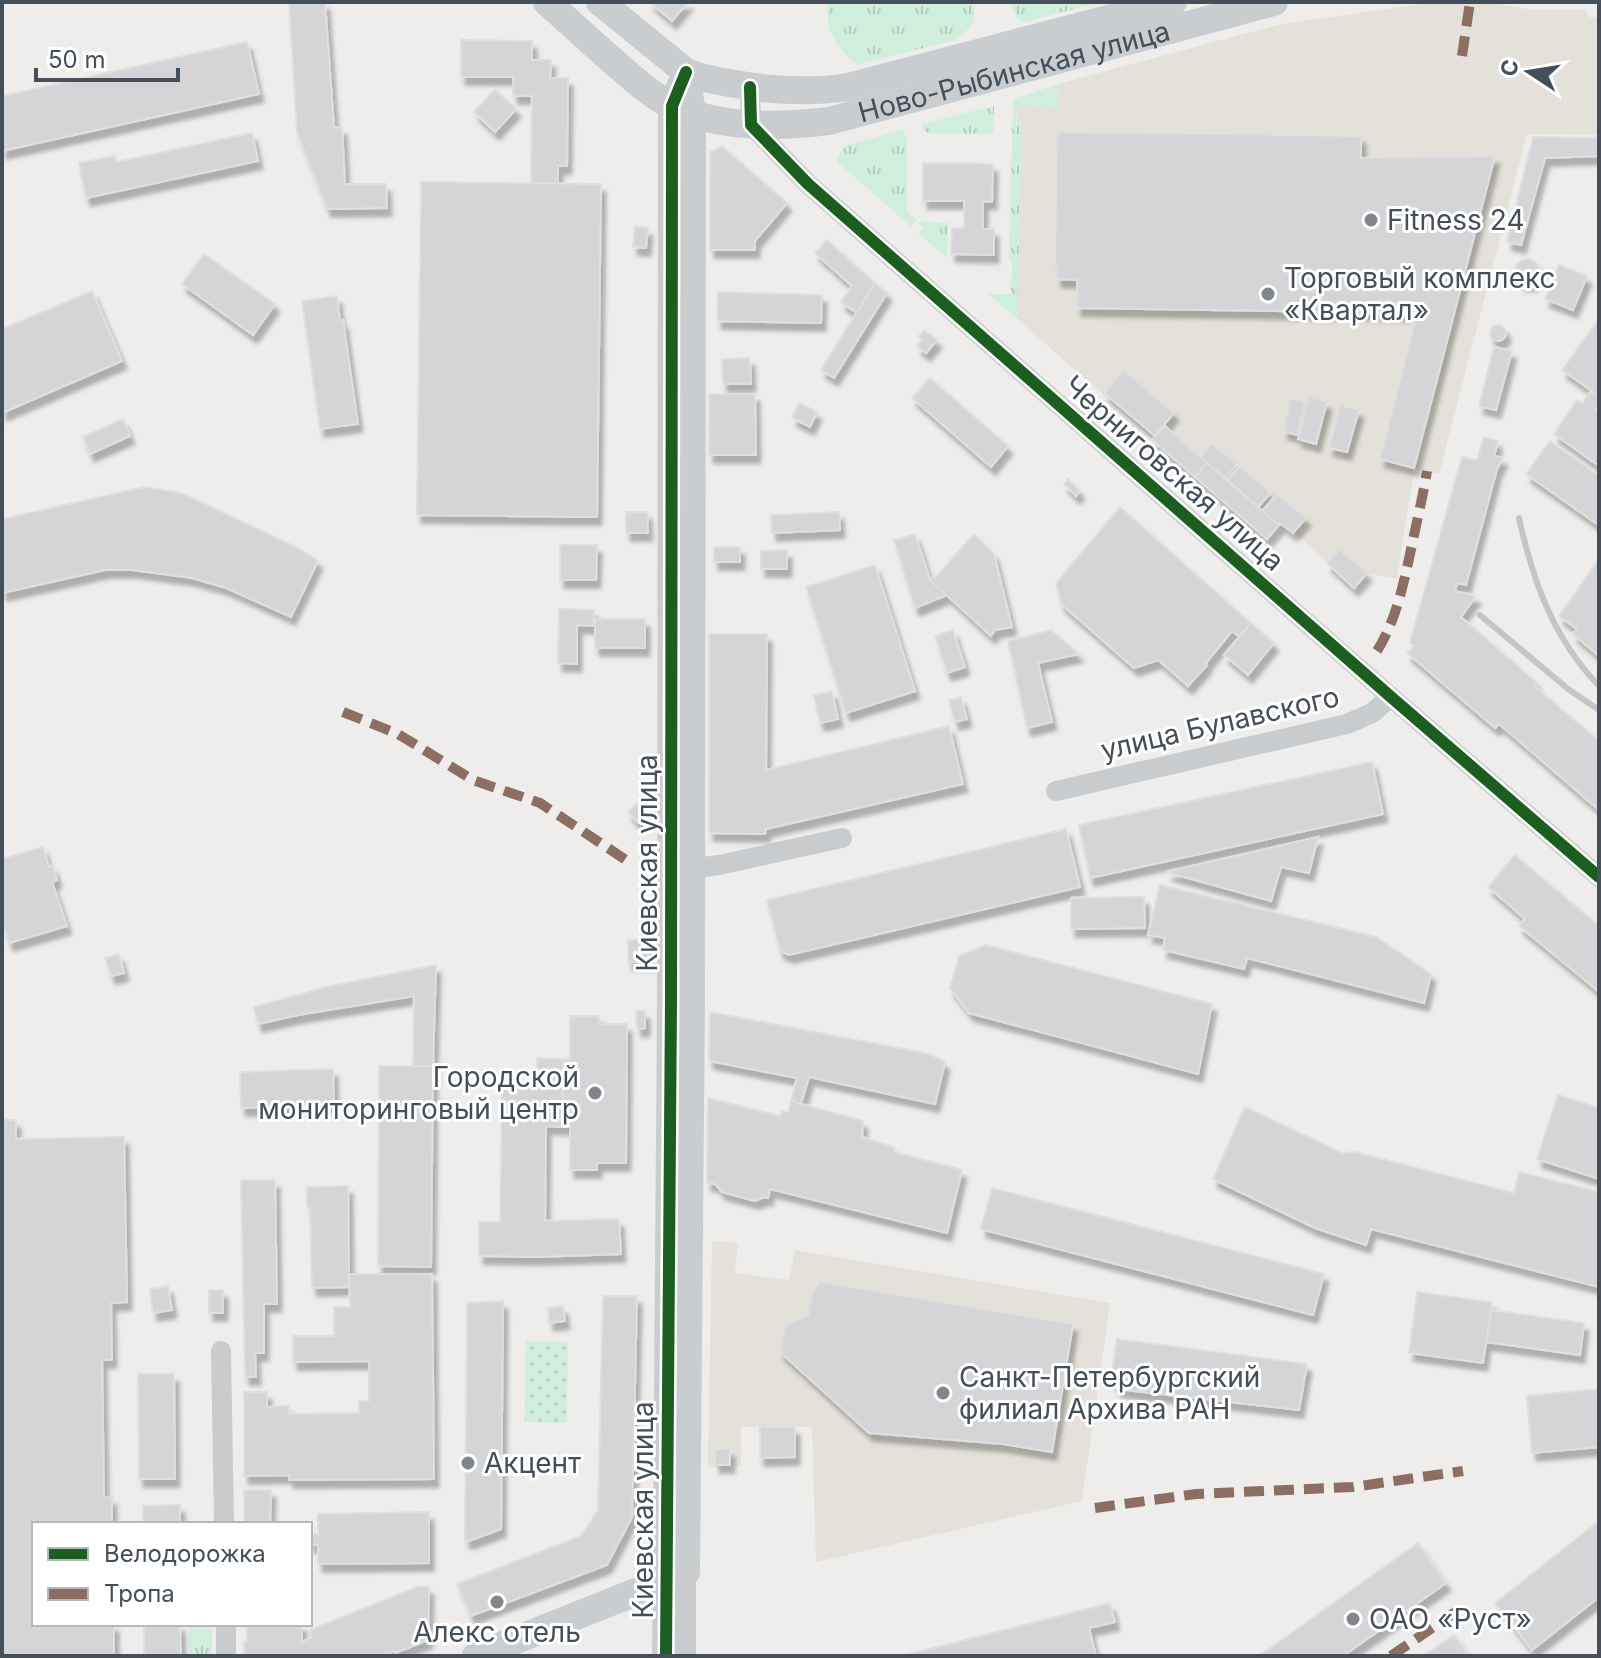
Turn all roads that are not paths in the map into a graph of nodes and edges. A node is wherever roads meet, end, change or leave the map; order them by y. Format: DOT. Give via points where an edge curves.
graph roads {
  1 [pos="547,2"];
  2 [pos="600,2"];
  3 [pos="1173,2"];
  4 [pos="1274,2"];
  5 [pos="686,72"];
  6 [pos="750,87"];
  7 [pos="682,109"];
  8 [pos="751,125"];
  9 [pos="1391,697"];
  10 [pos="1056,791"];
  11 [pos="842,838"];
  12 [pos="682,870"];
  13 [pos="1599,877"];
  14 [pos="221,1351"];
  15 [pos="224,1522"];
  16 [pos="676,1576"];
  17 [pos="226,1626"];
  18 [pos="226,1656"];
  19 [pos="476,1656"];
  20 [pos="666,1656"];
  21 [pos="686,1656"];
  1 -- 7 [label="main road" via="627,73"];
  2 -- 5 [label="main road"];
  3 -- 6 [label="main road, Ново-Рыбинская улица" via="848,87 795,92"];
  4 -- 8 [label="main road, Ново-Рыбинская улица" via="829,121"];
  5 -- 6 [label="main road"];
  5 -- 7 [label="main road, Киевская улица"];
  6 -- 8 [label="street"];
  7 -- 8 [label="main road"];
  7 -- 12 [label="main road, Киевская улица"];
  8 -- 9 [label="street, Черниговская улица" via="812,189"];
  9 -- 10 [label="street, улица Булавского" via="1347,724"];
  9 -- 13 [label="street, Черниговская улица"];
  11 -- 12 [label="street"];
  12 -- 16 [label="main road, Киевская улица"];
  14 -- 15 [label="street"];
  16 -- 19 [label="main road"];
  16 -- 20 [label="main road, Киевская улица"];
  16 -- 21 [label="street, Киевская улица"];
  17 -- 18 [label="street"];
}
